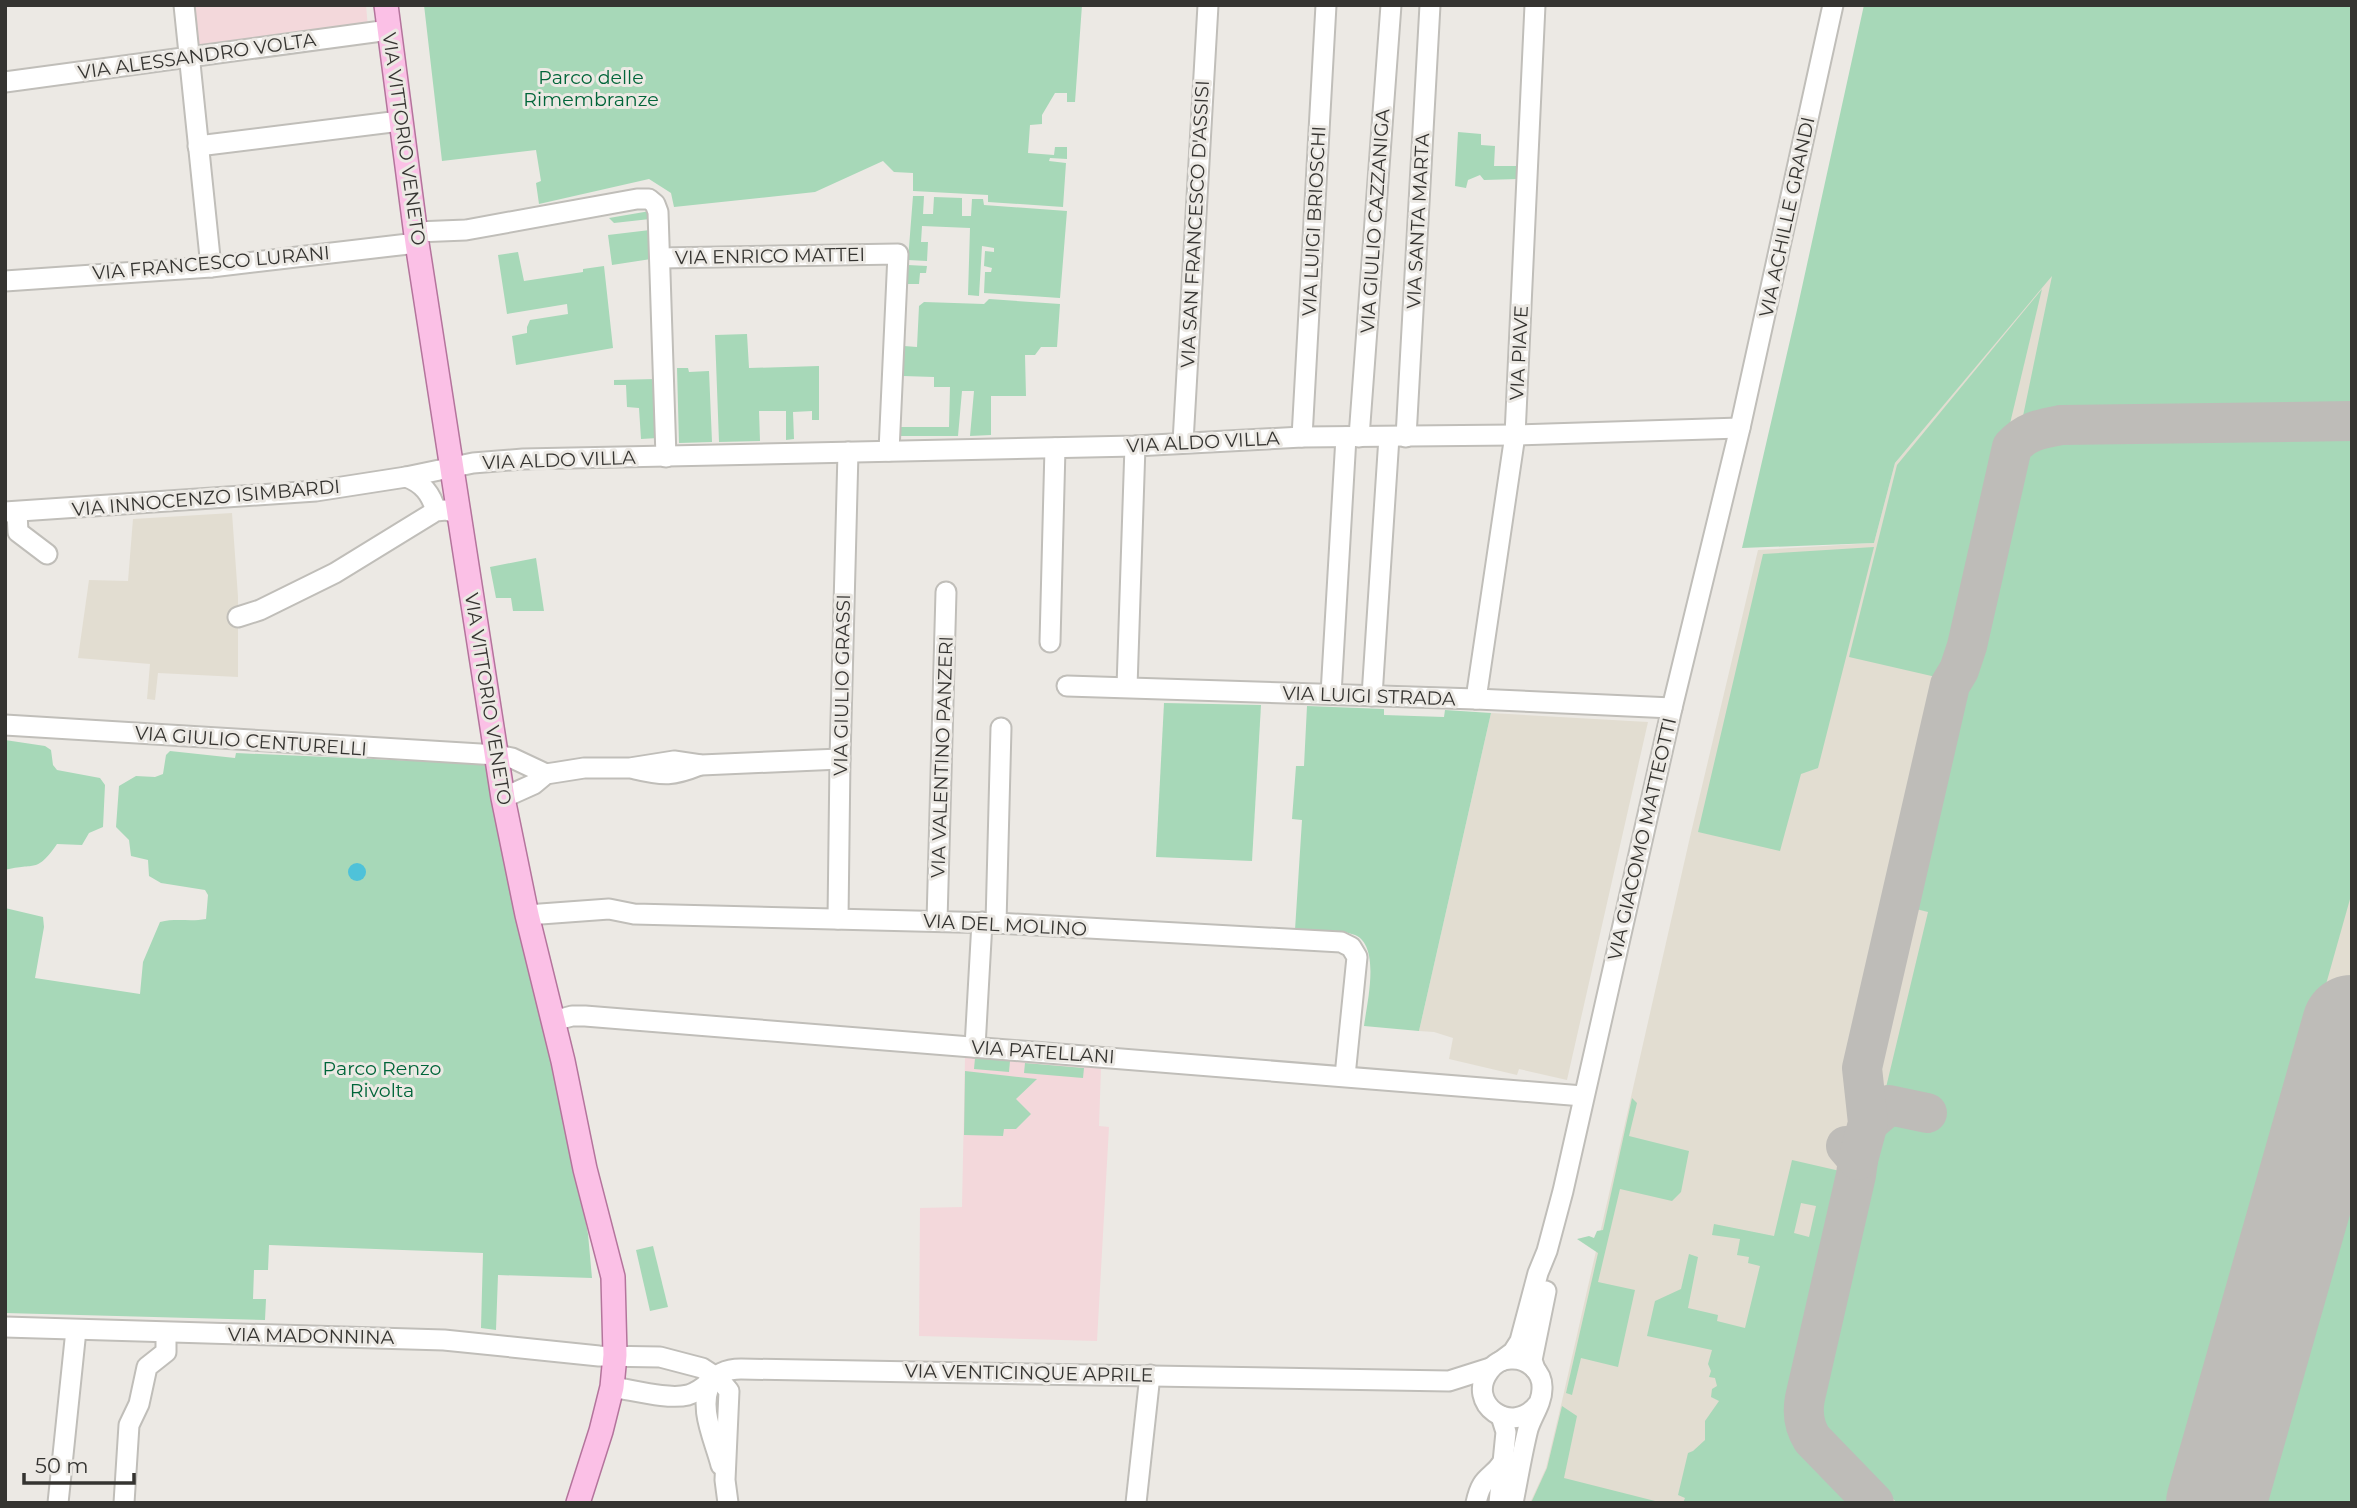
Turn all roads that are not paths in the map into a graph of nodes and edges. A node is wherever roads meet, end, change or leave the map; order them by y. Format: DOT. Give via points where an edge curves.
graph roads {
  1 [pos="184,5"];
  2 [pos="386,5"];
  3 [pos="1208,5"];
  4 [pos="1326,5"];
  5 [pos="1391,5"];
  6 [pos="1430,5"];
  7 [pos="1535,5"];
  8 [pos="1833,5"];
  9 [pos="389,30"];
  10 [pos="189,57"];
  11 [pos="5,82"];
  12 [pos="400,121"];
  13 [pos="198,146"];
  14 [pos="417,237"];
  15 [pos="660,258"];
  16 [pos="211,267"];
  17 [pos="5,281"];
  18 [pos="1740,428"];
  19 [pos="1515,435"];
  20 [pos="1302,437"];
  21 [pos="1352,437"];
  22 [pos="1397,437"];
  23 [pos="1183,442"];
  24 [pos="1135,446"];
  25 [pos="1055,448"];
  26 [pos="889,451"];
  27 [pos="848,452"];
  28 [pos="666,457"];
  29 [pos="452,467"];
  30 [pos="406,477"];
  31 [pos="11,512"];
  32 [pos="448,512"];
  33 [pos="47,554"];
  34 [pos="946,592"];
  35 [pos="238,617"];
  36 [pos="1050,642"];
  37 [pos="1067,686"];
  38 [pos="1127,687"];
  39 [pos="1331,694"];
  40 [pos="1371,696"];
  41 [pos="1476,699"];
  42 [pos="1672,708"];
  43 [pos="5,726"];
  44 [pos="1001,728"];
  45 [pos="497,755"];
  46 [pos="840,759"];
  47 [pos="546,774"];
  48 [pos="503,798"];
  49 [pos="527,915"];
  50 [pos="838,919"];
  51 [pos="937,921"];
  52 [pos="989,923"];
  53 [pos="554,1021"];
  54 [pos="975,1047"];
  55 [pos="1345,1076"];
  56 [pos="1532,1092"];
  57 [pos="1584,1096"];
  58 [pos="1576,1133"];
  59 [pos="1548,1251"];
  60 [pos="5,1327"];
  61 [pos="76,1330"];
  62 [pos="166,1334"];
  63 [pos="615,1355"];
  64 [pos="1496,1365"];
  65 [pos="1535,1369"];
  66 [pos="1150,1375"];
  67 [pos="715,1376"];
  68 [pos="1449,1381"];
  69 [pos="612,1387"];
  70 [pos="1538,1404"];
  71 [pos="1494,1410"];
  72 [pos="1503,1462"];
  73 [pos="58,1503"];
  74 [pos="124,1503"];
  75 [pos="578,1503"];
  76 [pos="728,1503"];
  77 [pos="1136,1503"];
  78 [pos="1476,1503"];
  79 [pos="1499,1503"];
  80 [pos="1513,1503"];
  1 -- 10 [label="street"];
  2 -- 9 [label="main road, VIA VITTORIO VENETO"];
  3 -- 23 [label="street, VIA SAN FRANCESCO D'ASSISI"];
  4 -- 20 [label="street, VIA LUIGI BRIOSCHI"];
  5 -- 21 [label="street, VIA GIULIO CAZZANIGA"];
  6 -- 22 [label="street, VIA SANTA MARTA"];
  7 -- 19 [label="street, VIA PIAVE"];
  8 -- 18 [label="street, VIA ACHILLE GRANDI"];
  9 -- 10 [label="street, VIA ALESSANDRO VOLTA"];
  9 -- 12 [label="main road, VIA VITTORIO VENETO"];
  10 -- 11 [label="street, VIA ALESSANDRO VOLTA"];
  10 -- 13 [label="street"];
  12 -- 13 [label="street"];
  12 -- 14 [label="main road, VIA VITTORIO VENETO"];
  13 -- 16 [label="street"];
  14 -- 15 [label="street, VIA ENRICO MATTEI" via="649,199 657,212"];
  14 -- 16 [label="street, VIA FRANCESCO LURANI"];
  14 -- 29 [label="main road, VIA VITTORIO VENETO"];
  15 -- 26 [label="street, VIA ENRICO MATTEI" via="898,254"];
  15 -- 28 [label="street"];
  16 -- 17 [label="street, VIA FRANCESCO LURANI"];
  18 -- 19 [label="street, VIA ALDO VILLA"];
  18 -- 42 [label="street, VIA GIACOMO MATTEOTTI"];
  19 -- 22 [label="street, VIA ALDO VILLA"];
  19 -- 41 [label="street, VIA PIAVE"];
  20 -- 21 [label="street, VIA ALDO VILLA"];
  20 -- 23 [label="street, VIA ALDO VILLA"];
  21 -- 22 [label="street, VIA ALDO VILLA"];
  21 -- 39 [label="street, VIA GIULIO CAZZANIGA"];
  22 -- 40 [label="street, VIA SANTA MARTA"];
  23 -- 24 [label="street, VIA ALDO VILLA"];
  24 -- 25 [label="street, VIA ALDO VILLA"];
  24 -- 38 [label="street"];
  25 -- 26 [label="street, VIA ALDO VILLA"];
  25 -- 36 [label="street"];
  26 -- 27 [label="street, VIA ALDO VILLA"];
  27 -- 28 [label="street, VIA ALDO VILLA"];
  27 -- 46 [label="street, VIA GIULIO GRASSI"];
  28 -- 29 [label="street, VIA ALDO VILLA" via="523,459"];
  29 -- 30 [label="street, VIA INNOCENZO ISIMBARDI"];
  29 -- 32 [label="main road, VIA VITTORIO VENETO"];
  30 -- 31 [label="street, VIA INNOCENZO ISIMBARDI" via="316,491"];
  30 -- 32 [label="street" via="423,486"];
  31 -- 33 [label="street" via="18,532"];
  32 -- 35 [label="street" via="335,573"];
  32 -- 45 [label="main road, VIA VITTORIO VENETO"];
  34 -- 51 [label="street, VIA VALENTINO PANZERI"];
  37 -- 38 [label="street, VIA LUIGI STRADA"];
  38 -- 39 [label="street, VIA LUIGI STRADA"];
  39 -- 40 [label="street, VIA LUIGI STRADA"];
  40 -- 41 [label="street, VIA LUIGI STRADA"];
  41 -- 42 [label="street, VIA LUIGI STRADA"];
  42 -- 57 [label="street, VIA GIACOMO MATTEOTTI"];
  43 -- 45 [label="street, VIA GIULIO CENTURELLI"];
  44 -- 52 [label="street"];
  45 -- 47 [label="street, VIA GIULIO CENTURELLI"];
  45 -- 48 [label="main road, VIA VITTORIO VENETO"];
  46 -- 47 [label="street" via="701,765 661,776 631,768"];
  46 -- 50 [label="street, VIA GIULIO GRASSI"];
  47 -- 48 [label="street"];
  48 -- 49 [label="main road, VIA VITTORIO VENETO"];
  49 -- 50 [label="street, VIA DEL MOLINO" via="609,909 634,914"];
  49 -- 53 [label="main road, VIA VITTORIO VENETO"];
  50 -- 51 [label="street, VIA DEL MOLINO"];
  51 -- 52 [label="street, VIA DEL MOLINO"];
  52 -- 54 [label="street"];
  52 -- 55 [label="street, VIA DEL MOLINO" via="1340,942 1357,957"];
  53 -- 54 [label="street, VIA PATELLANI" via="585,1016"];
  53 -- 63 [label="main road, VIA VITTORIO VENETO" via="585,1169 610,1259"];
  54 -- 55 [label="street, VIA PATELLANI"];
  55 -- 56 [label="street, VIA PATELLANI"];
  56 -- 57 [label="street, VIA PATELLANI"];
  56 -- 58 [label="street, VIA PATELLANI" via="1554,1102"];
  57 -- 58 [label="street, VIA GIACOMO MATTEOTTI"];
  58 -- 59 [label="street, VIA GIACOMO MATTEOTTI"];
  59 -- 64 [label="street, VIA GIACOMO MATTEOTTI" via="1520,1341"];
  59 -- 65 [label="street, VIA GIACOMO MATTEOTTI" via="1548,1280 1532,1360"];
  60 -- 61 [label="street, VIA MADONNINA"];
  61 -- 62 [label="street, VIA MADONNINA"];
  61 -- 73 [label="street"];
  62 -- 63 [label="street, VIA MADONNINA" via="444,1340"];
  62 -- 74 [label="street" via="166,1352 148,1367 129,1425"];
  63 -- 67 [label="street" via="685,1362"];
  63 -- 69 [label="main road, VIA VITTORIO VENETO"];
  64 -- 65 [label="street" via="1520,1360"];
  64 -- 68 [label="street, VIA VENTICINQUE APRILE"];
  64 -- 71 [label="street" via="1483,1385"];
  65 -- 70 [label="street" via="1542,1382"];
  66 -- 67 [label="street, VIA VENTICINQUE APRILE" via="750,1368 727,1369"];
  66 -- 68 [label="street, VIA VENTICINQUE APRILE"];
  66 -- 77 [label="street"];
  67 -- 69 [label="street" via="687,1395"];
  67 -- 76 [label="street" via="706,1390 705,1406"];
  68 -- 71 [label="street, VIA VENTICINQUE APRILE" via="1475,1393"];
  69 -- 75 [label="main road, VIA VITTORIO VENETO"];
  70 -- 71 [label="street" via="1522,1417 1509,1418"];
  70 -- 80 [label="street"];
  71 -- 72 [label="street" via="1506,1432"];
  72 -- 78 [label="street" via="1486,1478"];
  72 -- 79 [label="street"];
}
